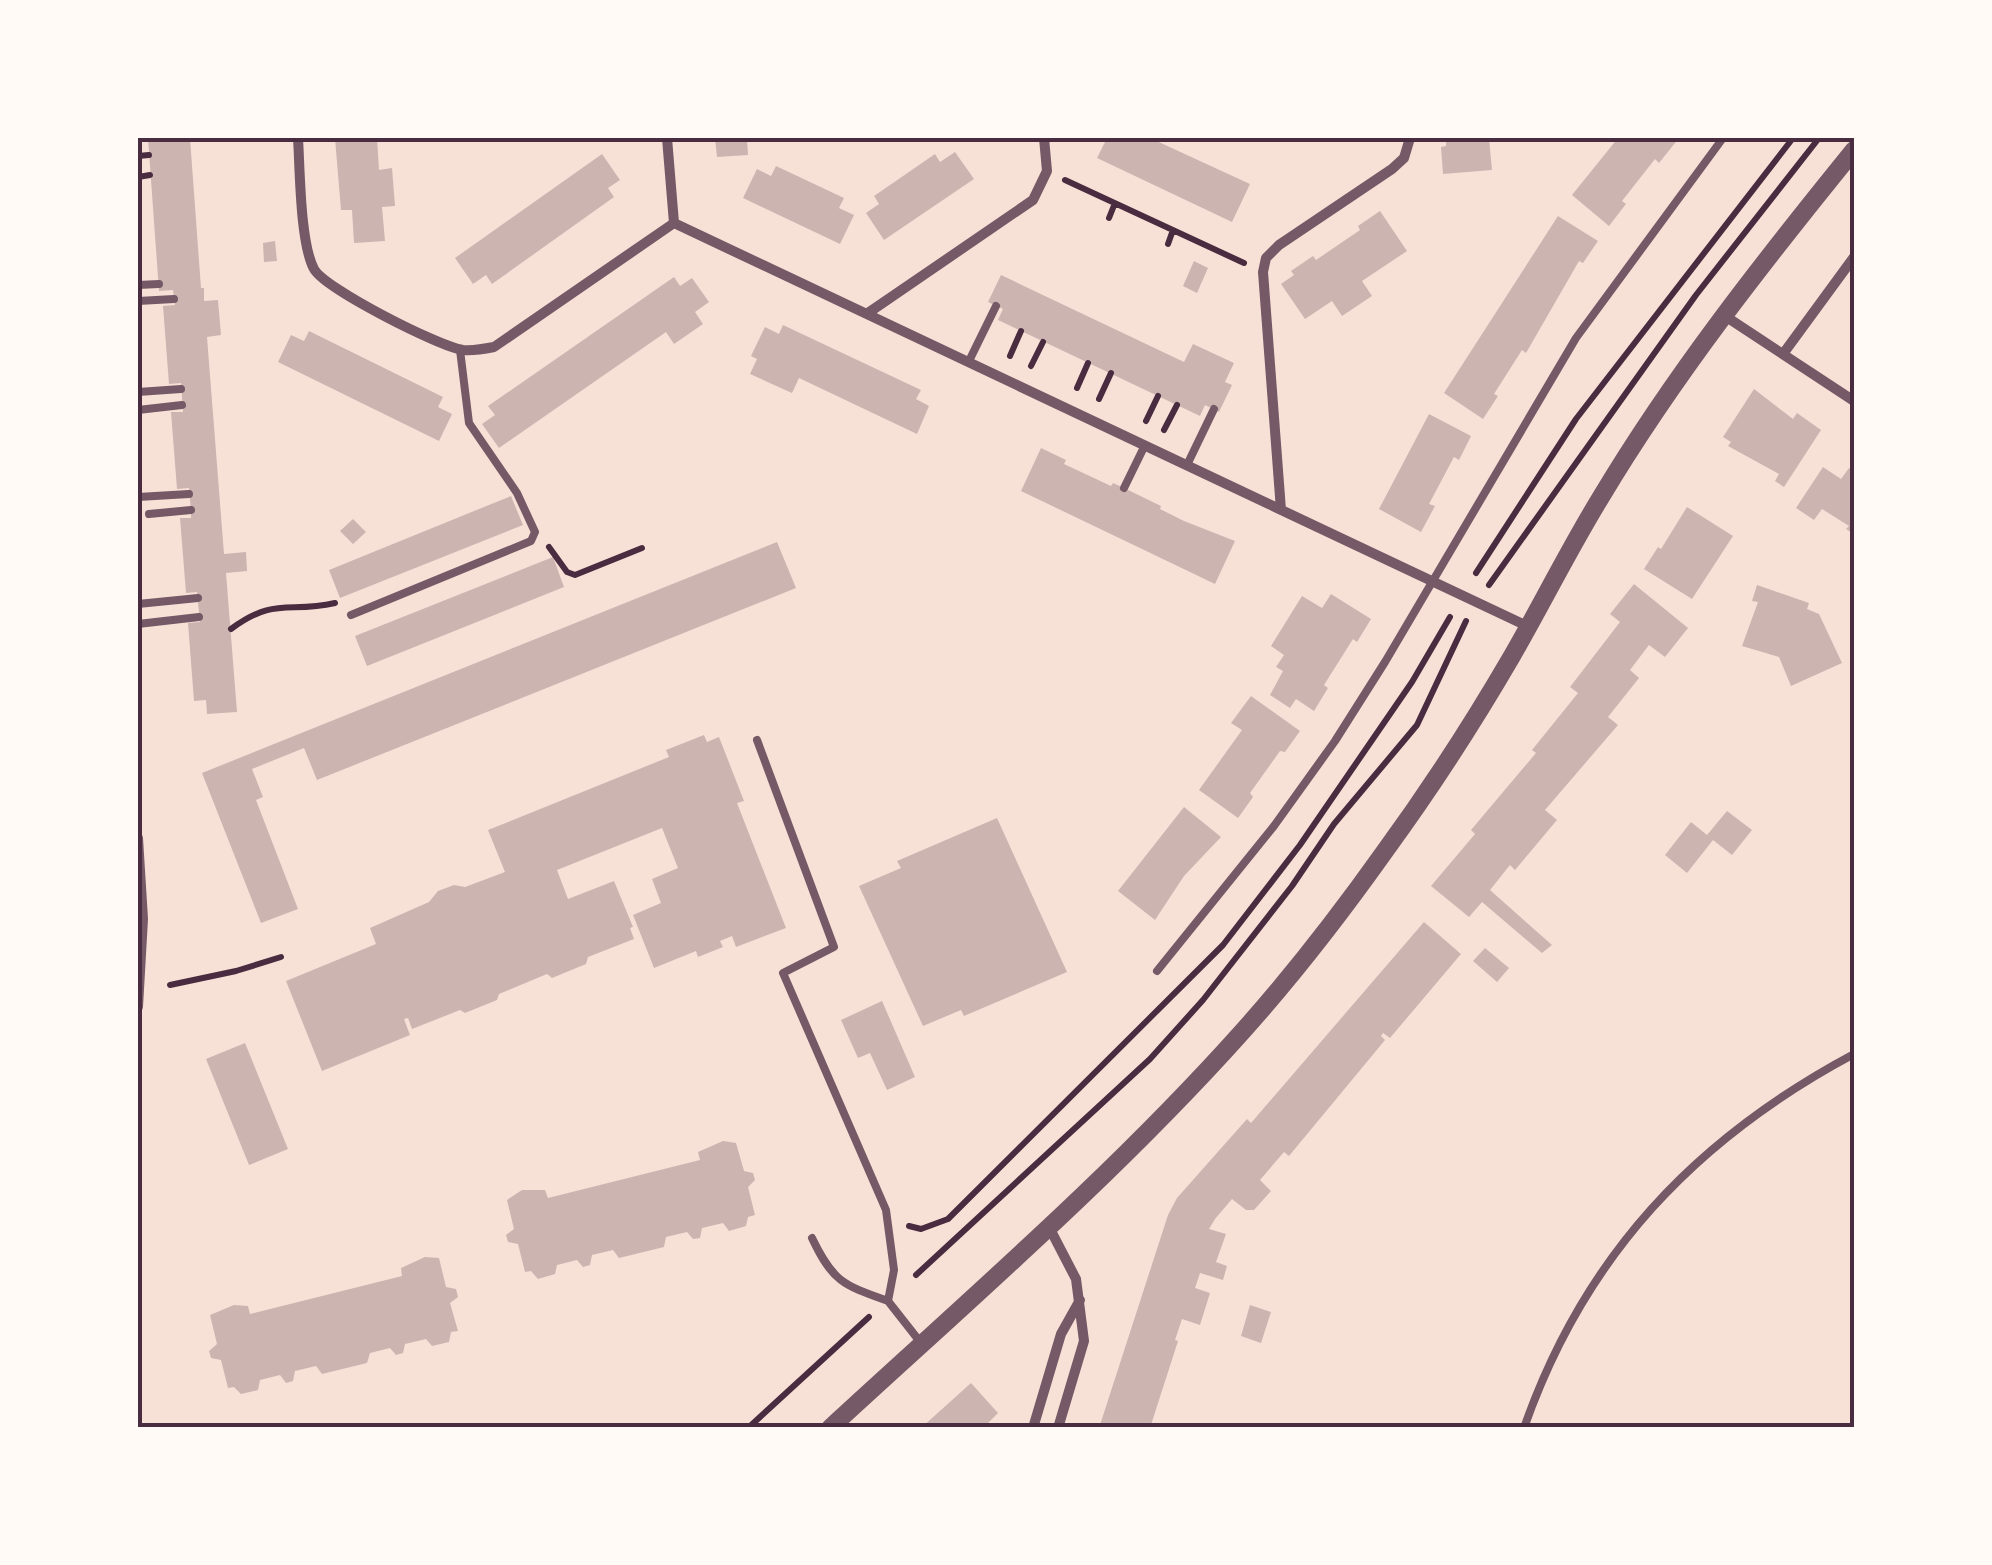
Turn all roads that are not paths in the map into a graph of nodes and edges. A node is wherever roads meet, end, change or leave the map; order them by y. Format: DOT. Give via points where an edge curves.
graph roads {
  1 [pos="298,138"];
  2 [pos="667,138"];
  3 [pos="1044,138"];
  4 [pos="1410,138"];
  5 [pos="1723,138"];
  6 [pos="1854,150"];
  7 [pos="674,223"];
  8 [pos="1854,257"];
  9 [pos="138,284"];
  10 [pos="159,284"];
  11 [pos="174,298"];
  12 [pos="138,301"];
  13 [pos="996,306"];
  14 [pos="868,313"];
  15 [pos="1725,316"];
  16 [pos="460,350"];
  17 [pos="1783,354"];
  18 [pos="969,360"];
  19 [pos="181,389"];
  20 [pos="138,392"];
  21 [pos="1854,401"];
  22 [pos="182,406"];
  23 [pos="1214,409"];
  24 [pos="138,410"];
  25 [pos="1145,445"];
  26 [pos="1186,465"];
  27 [pos="1124,488"];
  28 [pos="190,494"];
  29 [pos="138,496"];
  30 [pos="191,510"];
  31 [pos="1281,510"];
  32 [pos="149,514"];
  33 [pos="1432,581"];
  34 [pos="198,598"];
  35 [pos="138,604"];
  36 [pos="352,615"];
  37 [pos="199,617"];
  38 [pos="138,624"];
  39 [pos="1528,627"];
  40 [pos="758,740"];
  41 [pos="138,838"];
  42 [pos="1157,971"];
  43 [pos="138,1007"];
  44 [pos="1854,1054"];
  45 [pos="1049,1227"];
  46 [pos="812,1238"];
  47 [pos="1080,1299"];
  48 [pos="888,1301"];
  49 [pos="922,1344"];
  50 [pos="830,1428"];
  51 [pos="1033,1428"];
  52 [pos="1058,1428"];
  53 [pos="1524,1428"];
  1 -- 16 [label="street" via="306,239 322,280"];
  2 -- 7 [label="street"];
  3 -- 14 [label="street" via="1048,172 1033,200"];
  4 -- 31 [label="street" via="1404,158 1266,258"];
  5 -- 33 [label="lane" via="1576,338"];
  6 -- 15 [label="street"];
  7 -- 14 [label="street"];
  7 -- 16 [label="street" via="494,346"];
  8 -- 17 [label="street"];
  9 -- 10 [label="lane"];
  11 -- 12 [label="lane"];
  13 -- 18 [label="lane"];
  14 -- 18 [label="street"];
  15 -- 17 [label="street"];
  15 -- 39 [label="street" via="1599,500"];
  16 -- 36 [label="lane" via="469,423 535,532 530,541"];
  17 -- 21 [label="street"];
  18 -- 25 [label="street"];
  19 -- 20 [label="lane"];
  22 -- 24 [label="lane"];
  23 -- 26 [label="lane"];
  25 -- 26 [label="street"];
  25 -- 27 [label="lane"];
  26 -- 31 [label="street"];
  28 -- 29 [label="lane"];
  30 -- 32 [label="lane"];
  31 -- 33 [label="street"];
  33 -- 39 [label="street"];
  33 -- 42 [label="lane" via="1274,826"];
  34 -- 35 [label="lane"];
  37 -- 38 [label="lane"];
  39 -- 45 [label="street" via="1420,801 1306,956 1194,1084"];
  40 -- 48 [label="lane" via="834,947 783,973 886,1210 894,1270"];
  41 -- 43 [label="street"];
  44 -- 53 [label="lane" via="1740,1124 1620,1243 1567,1324"];
  45 -- 47 [label="street"];
  45 -- 49 [label="street"];
  46 -- 48 [label="lane" via="828,1270"];
  47 -- 51 [label="street" via="1061,1334"];
  47 -- 52 [label="street" via="1084,1341"];
  48 -- 49 [label="lane"];
  49 -- 50 [label="street"];
}
